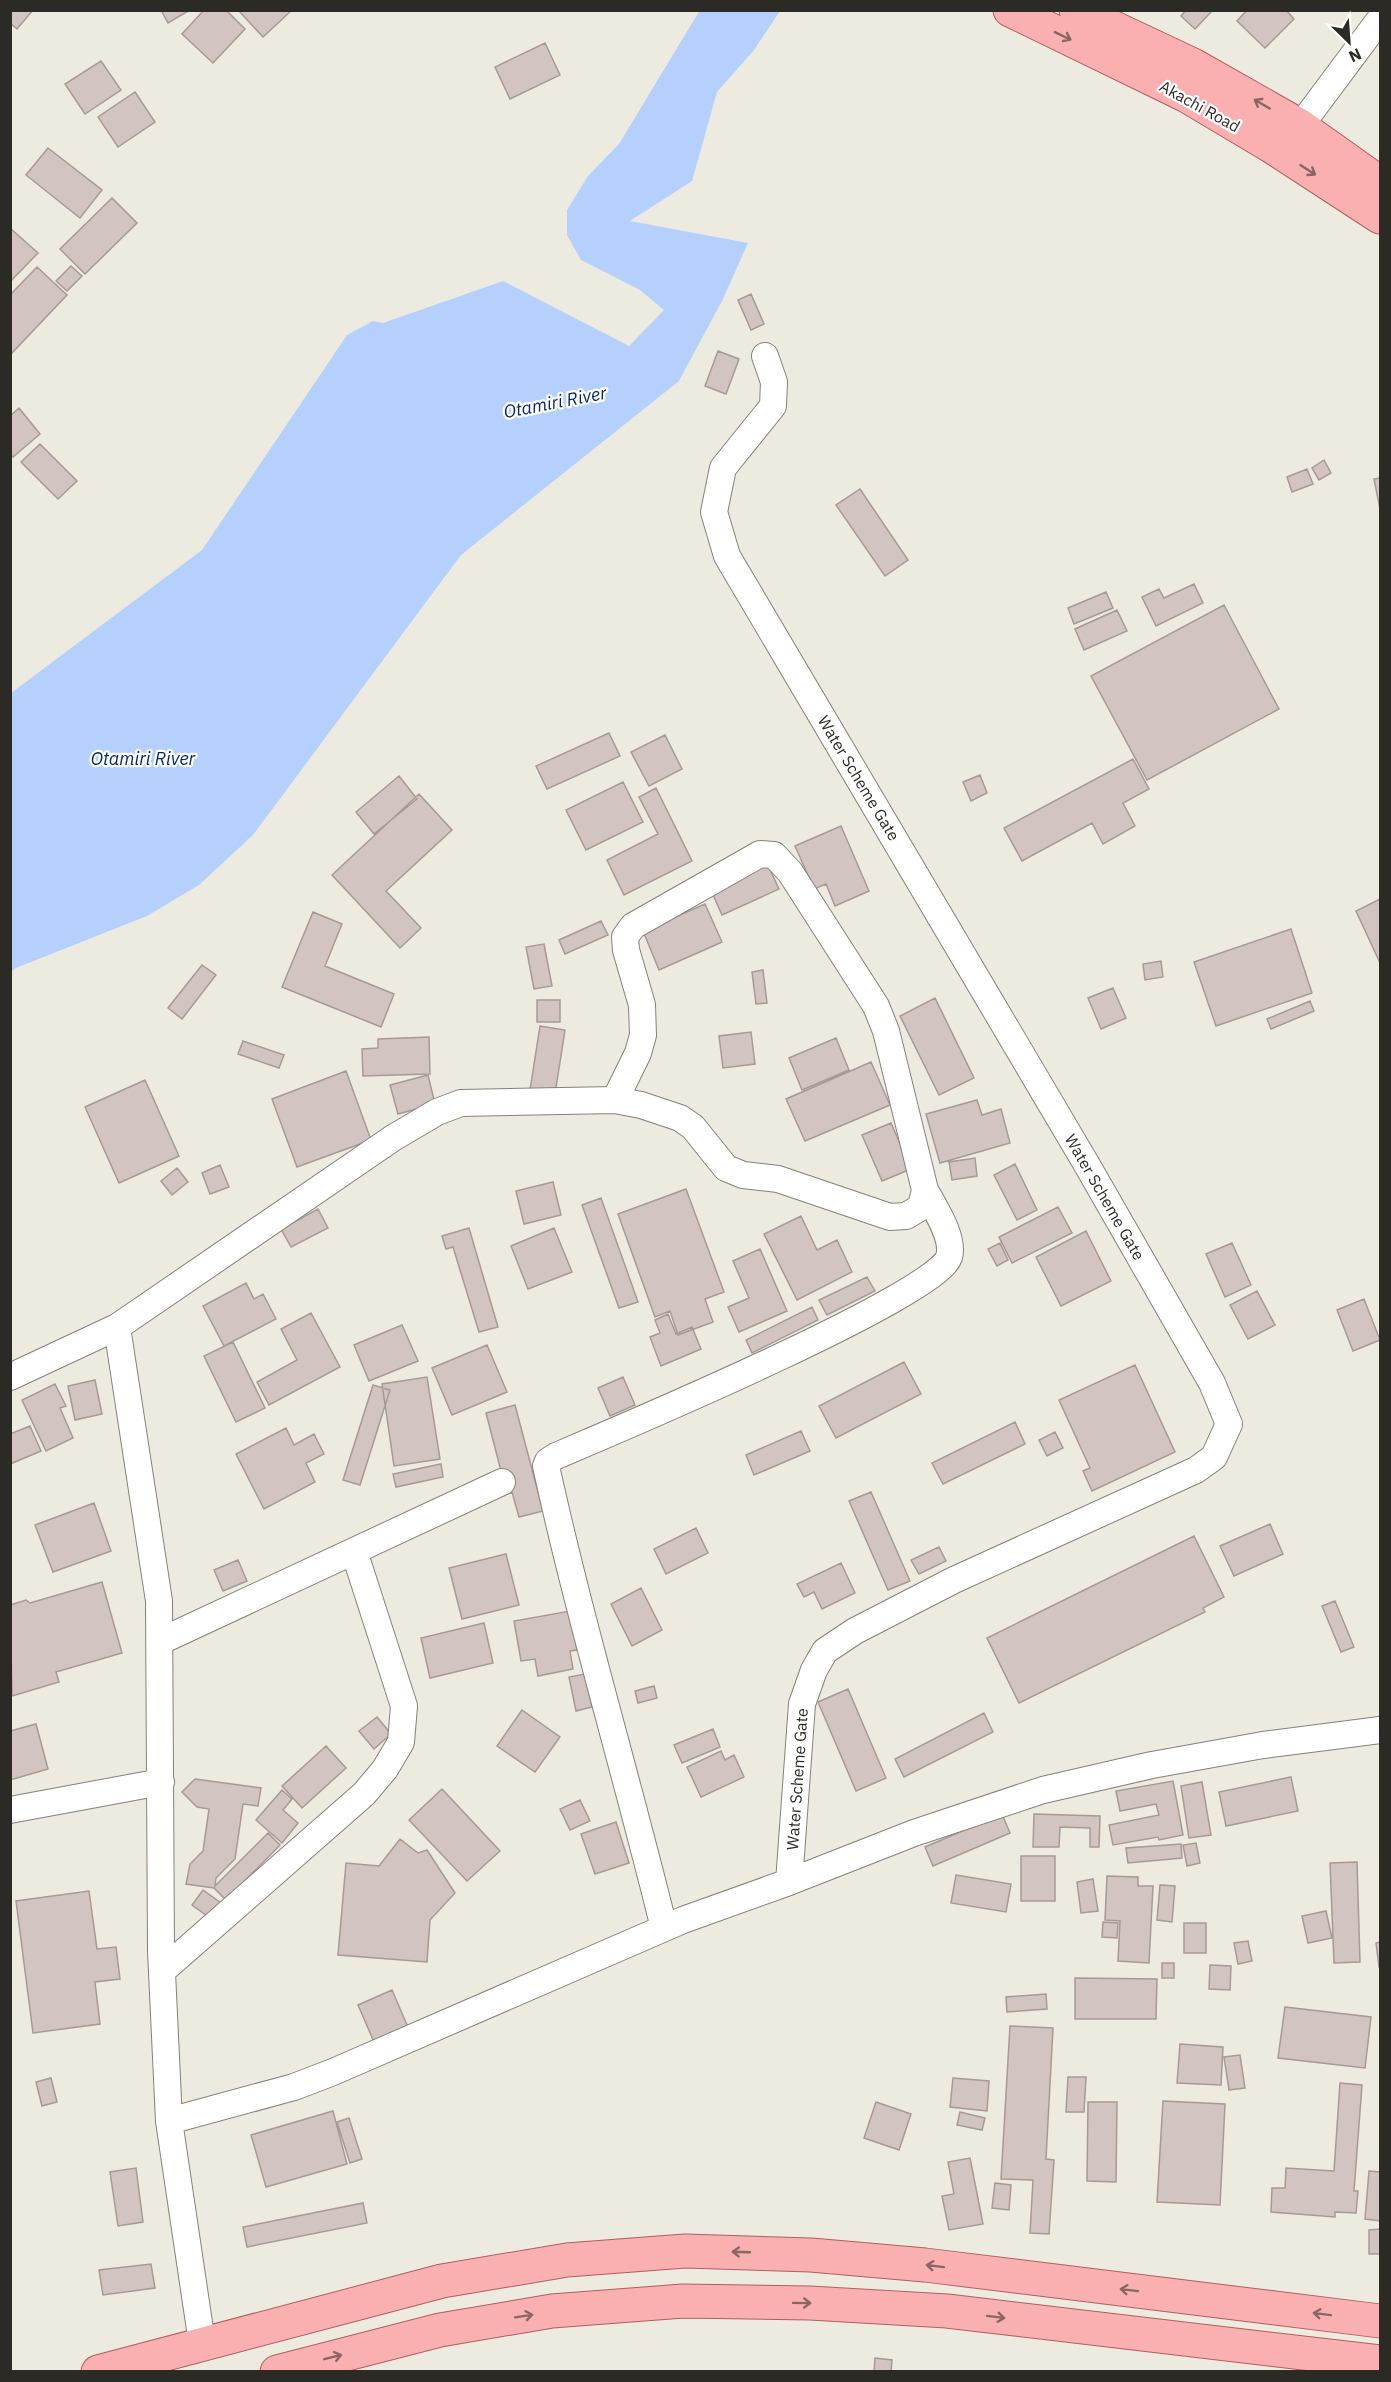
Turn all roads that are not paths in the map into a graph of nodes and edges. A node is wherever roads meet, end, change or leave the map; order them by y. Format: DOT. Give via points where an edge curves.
graph roads {
  1 [pos="1010,10"];
  2 [pos="1095,14"];
  3 [pos="1380,19"];
  4 [pos="1300,126"];
  5 [pos="1281,152"];
  6 [pos="1380,183"];
  7 [pos="1380,217"];
  8 [pos="765,356"];
  9 [pos="615,1100"];
  10 [pos="924,1190"];
  11 [pos="117,1327"];
  12 [pos="10,1377"];
  13 [pos="502,1482"];
  14 [pos="354,1551"];
  15 [pos="161,1641"];
  16 [pos="1380,1730"];
  17 [pos="161,1782"];
  18 [pos="10,1810"];
  19 [pos="789,1882"];
  20 [pos="664,1928"];
  21 [pos="162,1971"];
  22 [pos="169,2121"];
  23 [pos="1380,2321"];
  24 [pos="202,2343"];
  25 [pos="1380,2362"];
  26 [pos="98,2372"];
  27 [pos="277,2372"];
  1 -- 5 [label="main road, Akachi Road, one-way" via="1187,96"];
  4 -- 2 [label="main road, Akachi Road, one-way"];
  3 -- 4 [label="street"];
  4 -- 5 [label="street"];
  4 -- 6 [label="main road, Akachi Road"];
  5 -- 7 [label="main road, Akachi Road, one-way"];
  8 -- 19 [label="street, Water Scheme Gate" via="774,382 773,406 723,468 714,512 727,556 1087,1165 1212,1383 1229,1424 1214,1456 1196,1470 954,1580 855,1631 825,1651 802,1704"];
  9 -- 10 [label="street" via="680,1118 693,1127 726,1168 743,1175 778,1179 890,1217 906,1216 921,1207"];
  9 -- 10 [label="street" via="643,1035 642,1005 625,937 633,926 760,854 774,855 790,872 876,1006 886,1031"];
  9 -- 11 [label="street" via="461,1103 437,1112"];
  10 -- 20 [label="street" via="942,1222 949,1257 929,1278 802,1346 556,1456 546,1466"];
  11 -- 12 [label="street"];
  11 -- 15 [label="street" via="158,1590"];
  13 -- 14 [label="street"];
  14 -- 15 [label="street"];
  14 -- 21 [label="street" via="404,1706 400,1742 385,1769 364,1794"];
  15 -- 17 [label="street"];
  16 -- 19 [label="street" via="1263,1745 1043,1790 914,1833"];
  17 -- 18 [label="street"];
  17 -- 21 [label="street"];
  19 -- 20 [label="street"];
  20 -- 22 [label="street" via="333,2072 294,2087"];
  21 -- 22 [label="street"];
  22 -- 24 [label="street"];
  23 -- 24 [label="main road, one-way" via="925,2265 811,2255 686,2251 567,2260 442,2281"];
  24 -- 26 [label="main road"];
  27 -- 25 [label="main road, one-way" via="440,2330 552,2311 683,2301 947,2311"];
}
